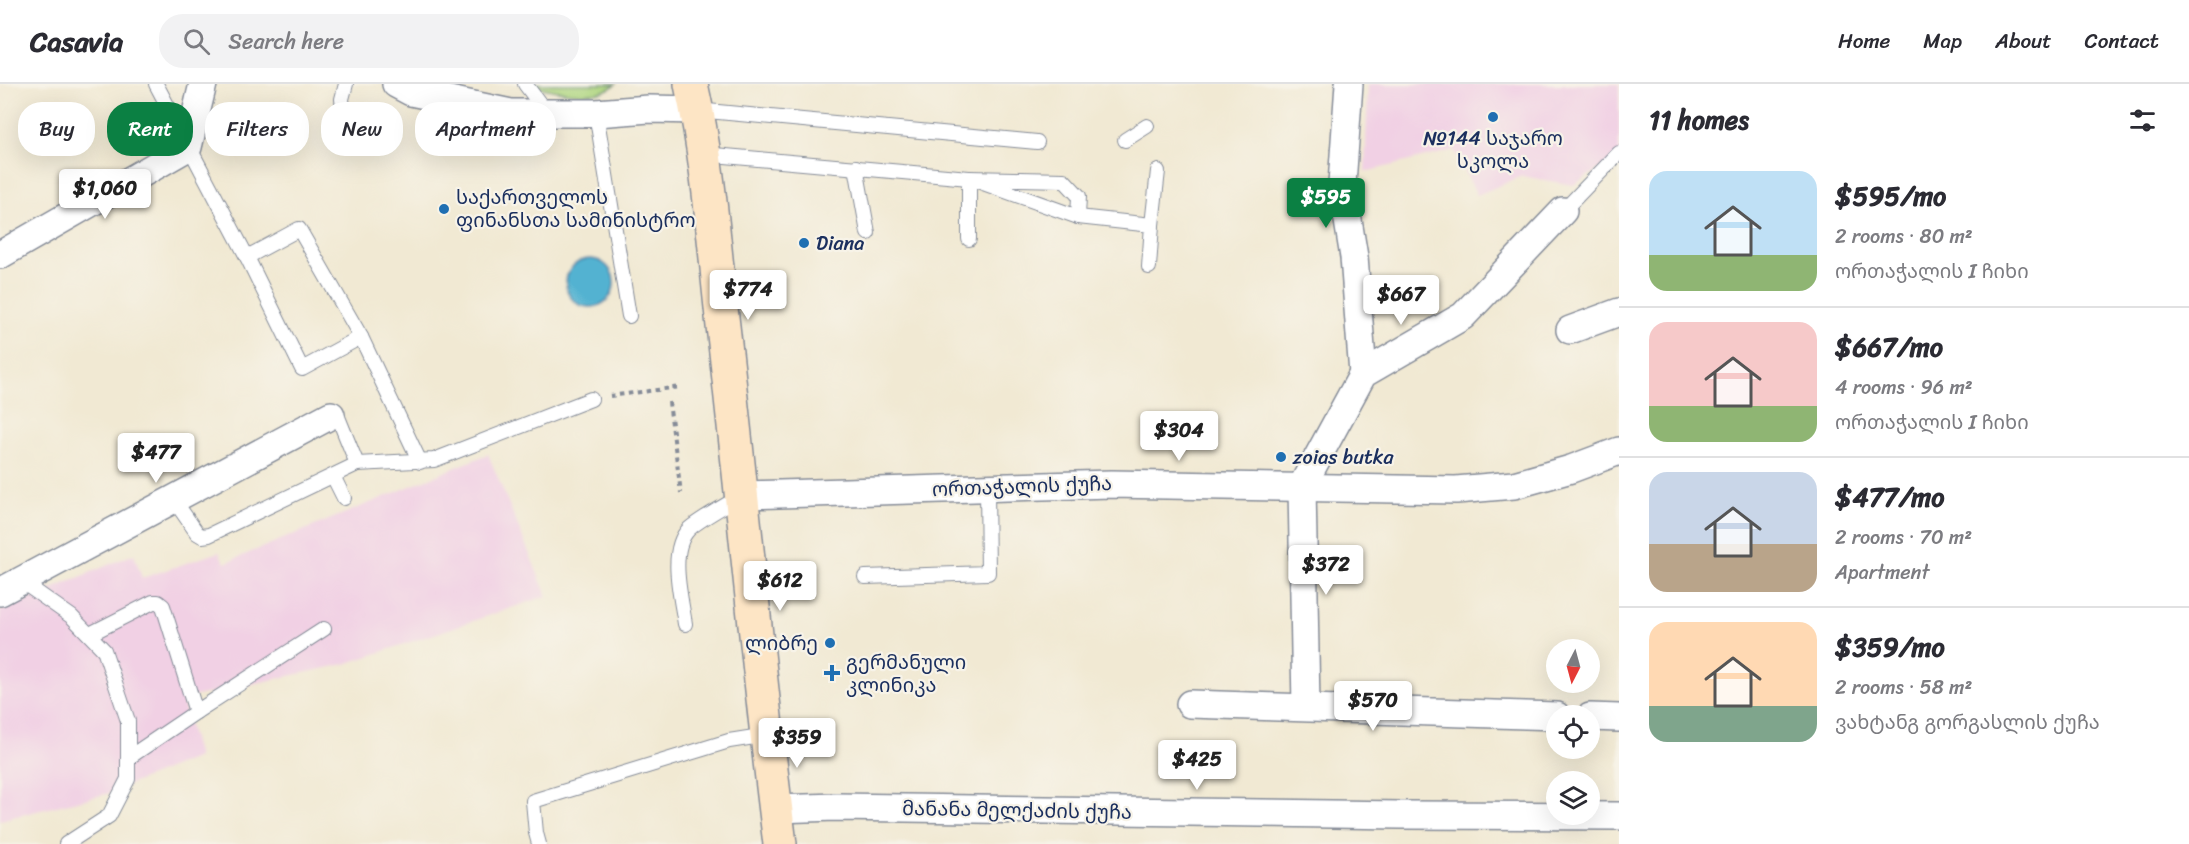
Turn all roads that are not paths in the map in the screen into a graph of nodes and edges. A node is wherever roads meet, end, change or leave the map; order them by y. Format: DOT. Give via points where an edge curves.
graph roads {
  1 [pos="156,84"];
  2 [pos="203,84"];
  3 [pos="346,84"];
  4 [pos="396,84"];
  5 [pos="525,84"];
  6 [pos="1349,84"];
  7 [pos="690,93"];
  8 [pos="165,102"];
  9 [pos="342,102"];
  10 [pos="459,102"];
  11 [pos="538,102"];
  12 [pos="556,112"];
  13 [pos="596,113"];
  14 [pos="193,126"];
  15 [pos="1147,126"];
  16 [pos="1125,140"];
  17 [pos="1037,142"];
  18 [pos="1619,153"];
  19 [pos="704,154"];
  20 [pos="172,156"];
  21 [pos="193,156"];
  22 [pos="856,167"];
  23 [pos="1158,171"];
  24 [pos="969,178"];
  25 [pos="1563,211"];
  26 [pos="1078,217"];
  27 [pos="1152,225"];
  28 [pos="868,233"];
  29 [pos="969,239"];
  30 [pos="0,255"];
  31 [pos="247,257"];
  32 [pos="1149,267"];
  33 [pos="1619,312"];
  34 [pos="629,316"];
  35 [pos="1570,330"];
  36 [pos="361,337"];
  37 [pos="1364,374"];
  38 [pos="591,399"];
  39 [pos="331,415"];
  40 [pos="1619,451"];
  41 [pos="420,462"];
  42 [pos="357,464"];
  43 [pos="333,476"];
  44 [pos="1302,486"];
  45 [pos="987,487"];
  46 [pos="743,495"];
  47 [pos="344,498"];
  48 [pos="174,500"];
  49 [pos="865,577"];
  50 [pos="10,586"];
  51 [pos="685,624"];
  52 [pos="324,630"];
  53 [pos="90,634"];
  54 [pos="1190,704"];
  55 [pos="1306,707"];
  56 [pos="196,712"];
  57 [pos="1546,716"];
  58 [pos="1600,717"];
  59 [pos="1619,718"];
  60 [pos="767,735"];
  61 [pos="128,758"];
  62 [pos="776,808"];
  63 [pos="1619,816"];
  64 [pos="66,844"];
  65 [pos="539,844"];
  66 [pos="780,844"];
  1 -- 8 [label="lane"];
  2 -- 14 [label="street"];
  3 -- 9 [label="lane"];
  4 -- 10 [label="street" via="411,92"];
  5 -- 11 [label="lane"];
  6 -- 37 [label="street" via="1342,184 1354,257"];
  7 -- 13 [label="street" via="649,110"];
  7 -- 17 [label="lane"];
  7 -- 19 [label="main road"];
  12 -- 13 [label="street"];
  13 -- 34 [label="lane"];
  15 -- 16 [label="lane"];
  18 -- 25 [label="lane"];
  19 -- 22 [label="lane"];
  19 -- 46 [label="main road"];
  20 -- 30 [label="street"];
  21 -- 31 [label="lane"];
  22 -- 24 [label="lane"];
  22 -- 28 [label="lane"];
  23 -- 27 [label="lane"];
  24 -- 26 [label="lane"];
  24 -- 26 [label="lane" via="1064,180 1079,196"];
  24 -- 29 [label="lane"];
  25 -- 37 [label="street" via="1463,316"];
  26 -- 27 [label="lane"];
  27 -- 32 [label="lane"];
  31 -- 36 [label="lane" via="300,229"];
  31 -- 36 [label="lane" via="302,369"];
  33 -- 35 [label="street"];
  36 -- 41 [label="lane"];
  37 -- 44 [label="street"];
  38 -- 41 [label="lane" via="451,454"];
  39 -- 42 [label="lane" via="338,417"];
  39 -- 48 [label="street"];
  40 -- 44 [label="street, ორთაჭალის ქუჩა" via="1514,485 1456,490"];
  41 -- 42 [label="lane"];
  42 -- 43 [label="lane"];
  43 -- 47 [label="lane"];
  43 -- 48 [label="lane" via="209,535 197,534"];
  44 -- 45 [label="street, ორთაჭალის ქუჩა" via="1111,483"];
  44 -- 55 [label="street"];
  45 -- 46 [label="street, ორთაჭალის ქუჩა"];
  45 -- 49 [label="lane" via="988,573"];
  46 -- 51 [label="lane" via="689,529 681,543 677,562"];
  46 -- 60 [label="main road"];
  48 -- 50 [label="street"];
  50 -- 53 [label="lane" via="72,617"];
  52 -- 56 [label="lane"];
  53 -- 56 [label="lane" via="158,602 163,606"];
  53 -- 61 [label="lane" via="104,650 128,721"];
  54 -- 55 [label="street"];
  55 -- 57 [label="street"];
  56 -- 61 [label="lane"];
  58 -- 59 [label="street"];
  60 -- 62 [label="main road"];
  60 -- 65 [label="lane" via="729,741 533,801"];
  61 -- 64 [label="lane" via="128,779 109,816"];
  62 -- 63 [label="street, მანანა მელქაძის ქუჩა"];
  62 -- 66 [label="main road"];
}
